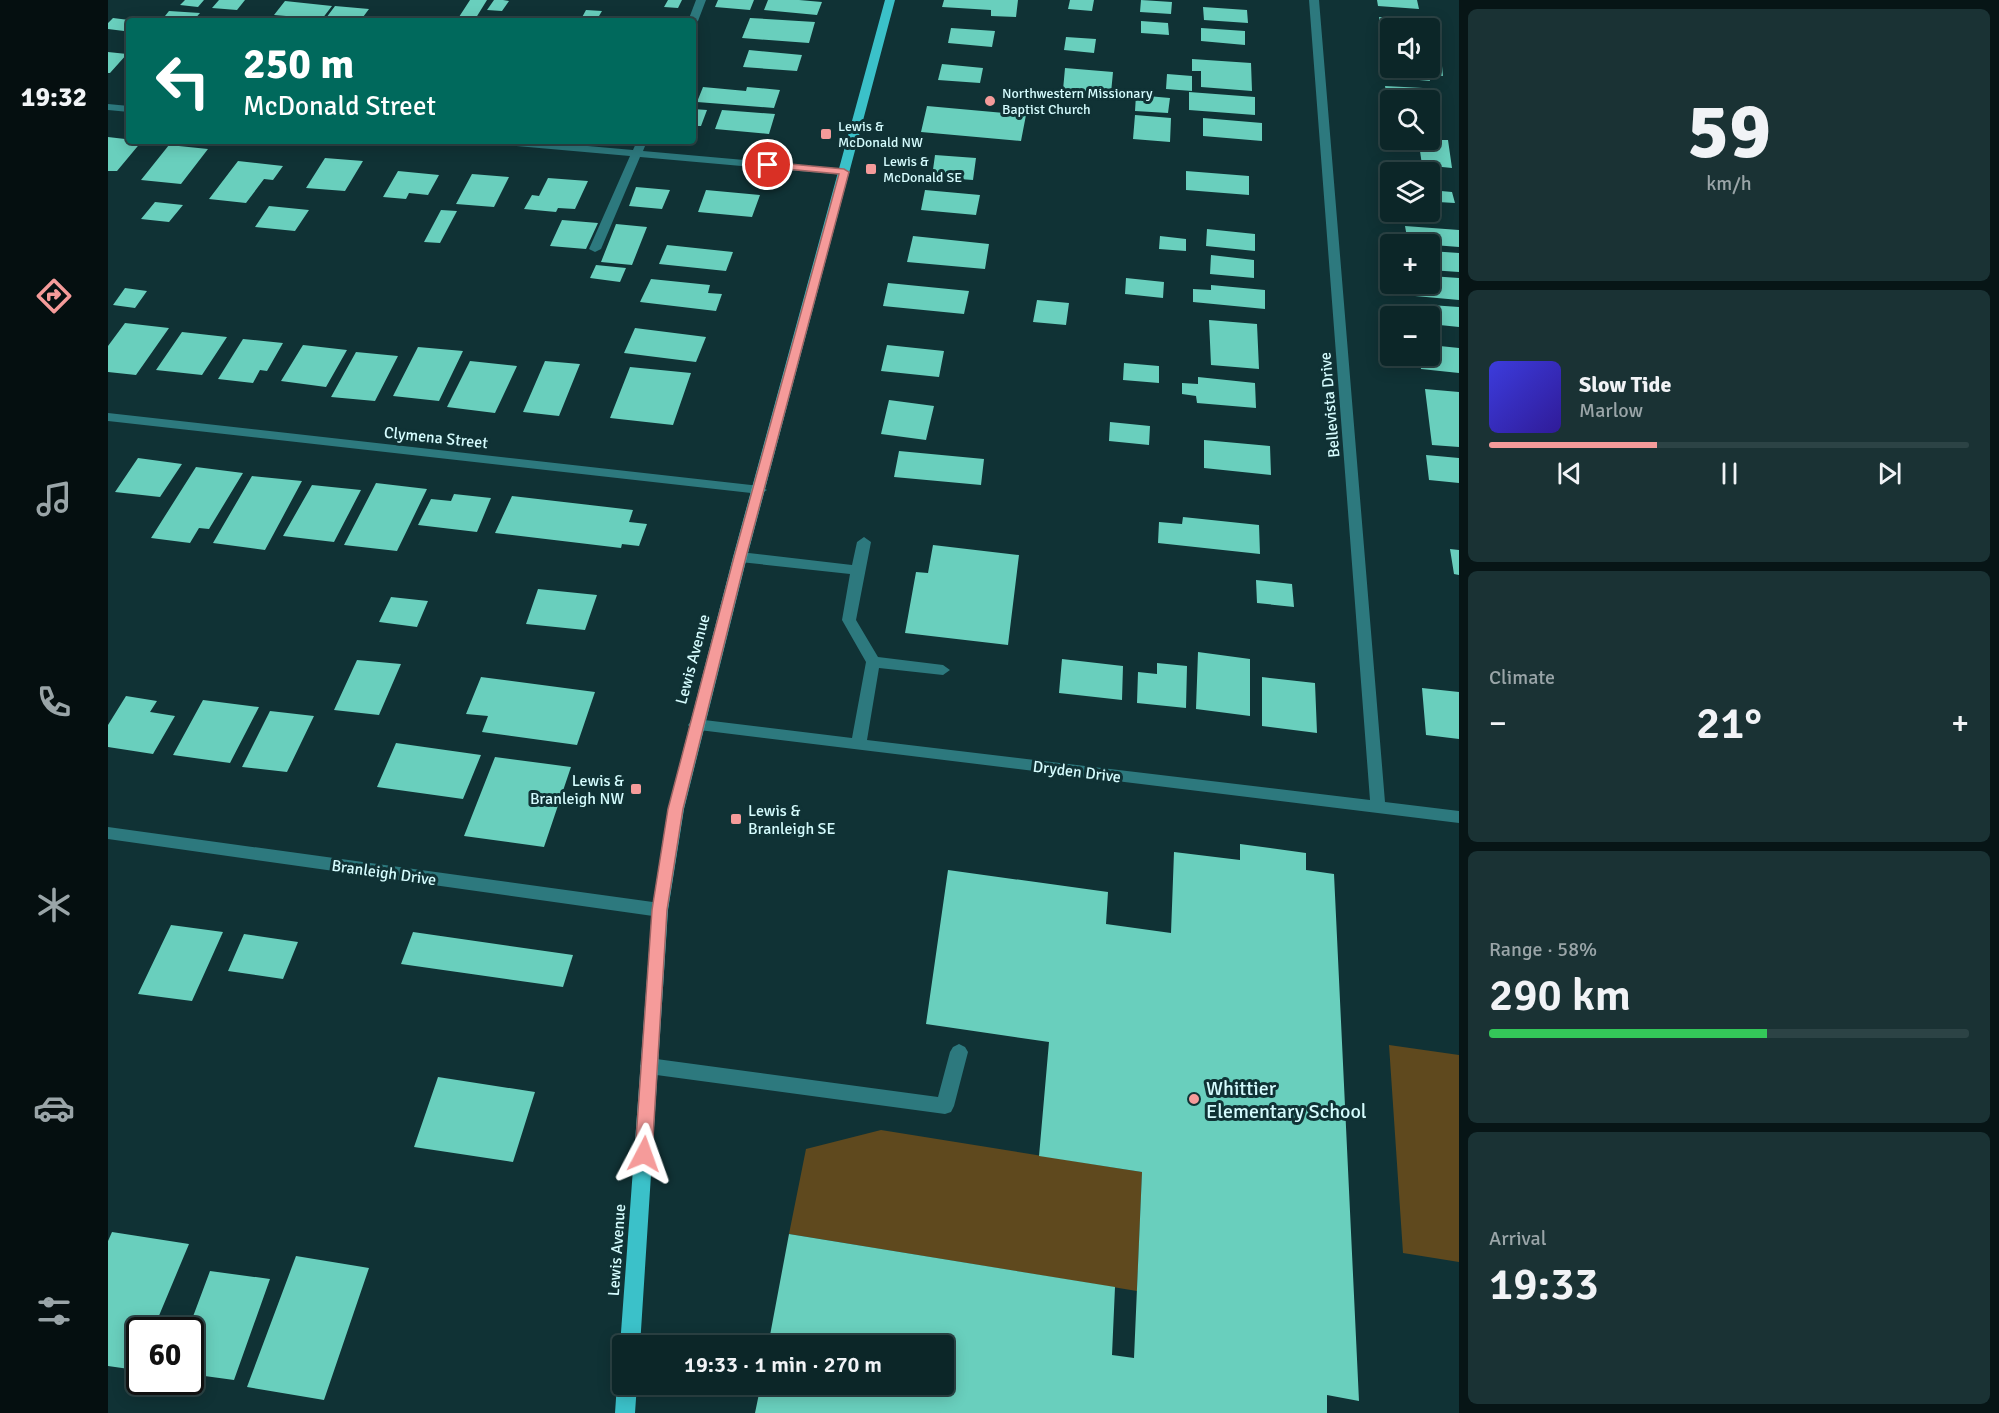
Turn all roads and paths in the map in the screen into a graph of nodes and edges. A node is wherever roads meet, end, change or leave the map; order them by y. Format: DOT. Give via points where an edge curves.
graph roads {
  1 [pos="701,0"];
  2 [pos="890,0"];
  3 [pos="1314,0"];
  4 [pos="694,18"];
  5 [pos="108,107"];
  6 [pos="126,109"];
  7 [pos="530,144"];
  8 [pos="640,144"];
  9 [pos="636,153"];
  10 [pos="844,172"];
  11 [pos="596,249"];
  12 [pos="108,417"];
  13 [pos="760,490"];
  14 [pos="864,542"];
  15 [pos="740,557"];
  16 [pos="858,570"];
  17 [pos="873,662"];
  18 [pos="942,670"];
  19 [pos="696,725"];
  20 [pos="858,745"];
  21 [pos="1378,807"];
  22 [pos="1459,817"];
  23 [pos="108,833"];
  24 [pos="660,910"];
  25 [pos="959,1052"];
  26 [pos="649,1066"];
  27 [pos="631,1335"];
  28 [pos="626,1395"];
  29 [pos="625,1413"];
  1 -- 4 [label="street"];
  2 -- 10 [label="main road, Lewis Avenue"];
  3 -- 21 [label="street, Bellevista Drive"];
  5 -- 6 [label="street"];
  7 -- 9 [label="street"];
  8 -- 9 [label="street"];
  9 -- 10 [label="street"];
  9 -- 11 [label="street"];
  10 -- 13 [label="main road, Lewis Avenue"];
  12 -- 13 [label="street, Clymena Street"];
  13 -- 15 [label="main road, Lewis Avenue"];
  14 -- 16 [label="street"];
  15 -- 16 [label="street"];
  15 -- 19 [label="main road, Lewis Avenue"];
  16 -- 17 [label="street" via="849,620"];
  17 -- 18 [label="street"];
  17 -- 20 [label="street"];
  19 -- 20 [label="street, Dryden Drive"];
  19 -- 24 [label="main road, Lewis Avenue" via="676,809"];
  20 -- 21 [label="street, Dryden Drive"];
  21 -- 22 [label="street, Dryden Drive"];
  23 -- 24 [label="street, Branleigh Drive"];
  24 -- 26 [label="main road, Lewis Avenue"];
  25 -- 26 [label="street" via="945,1106"];
  26 -- 27 [label="main road, Lewis Avenue"];
  28 -- 29 [label="main road"];
}
